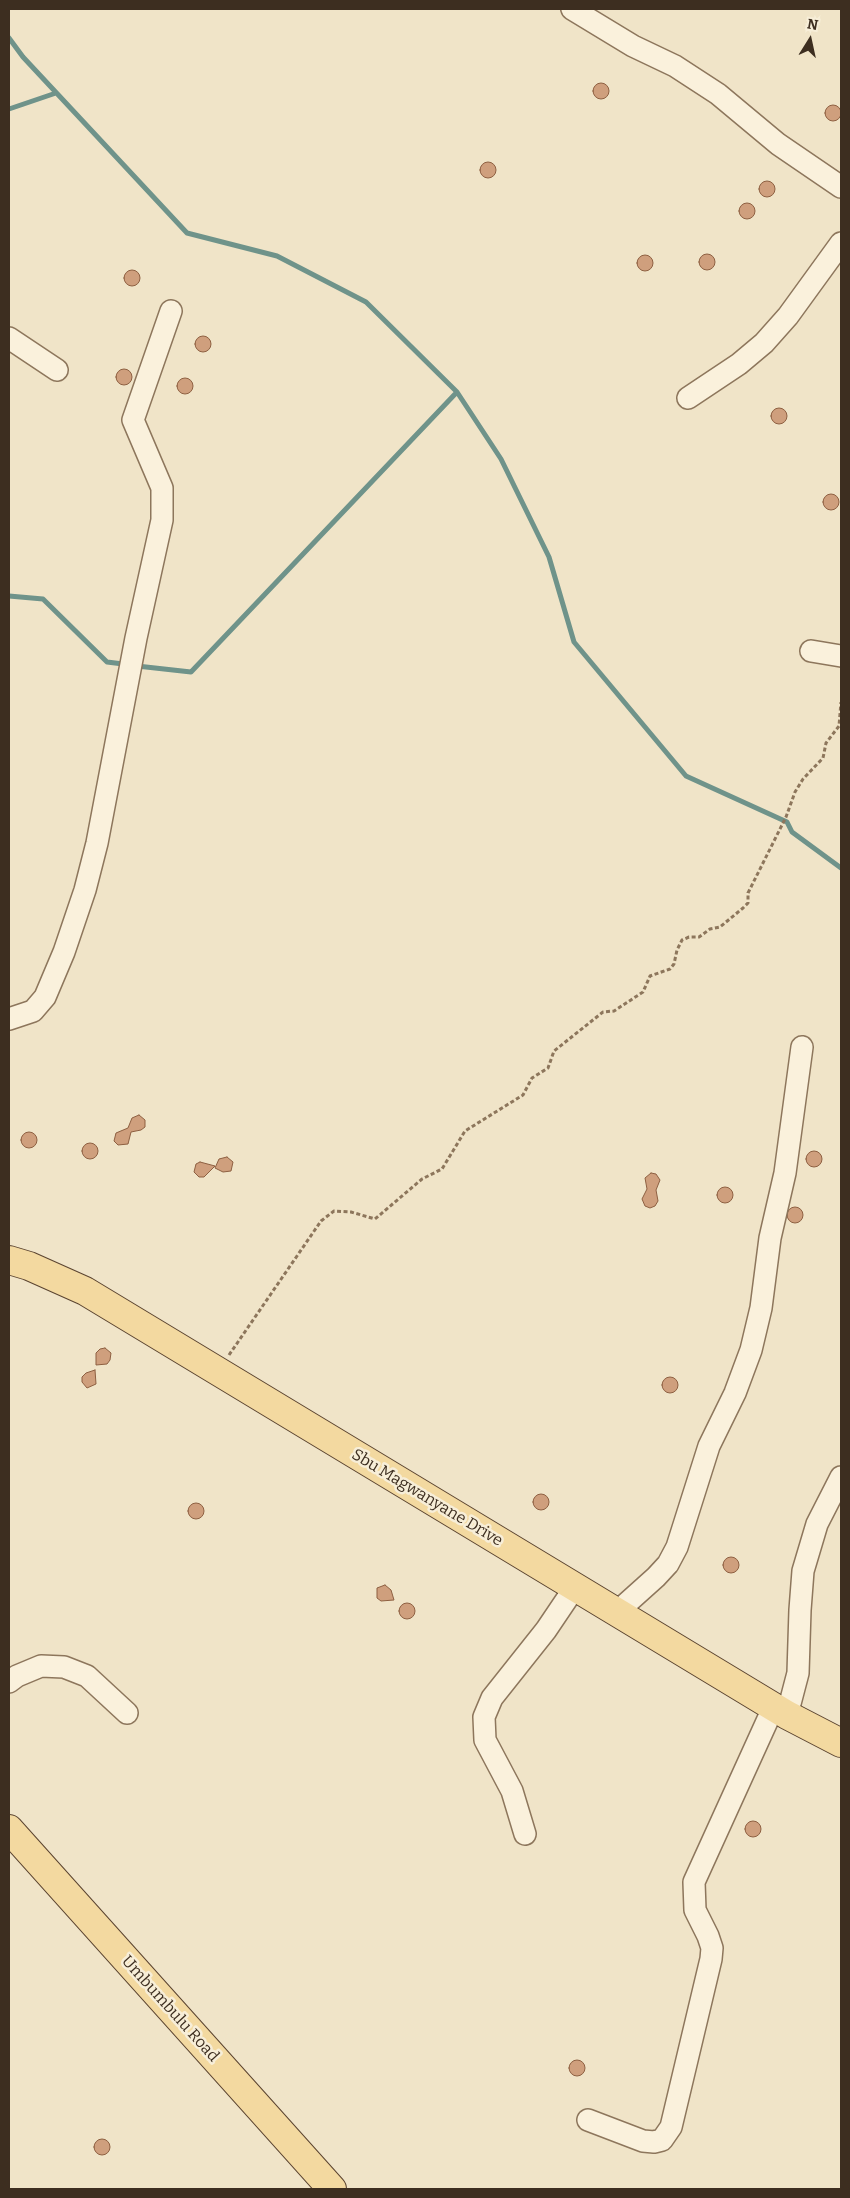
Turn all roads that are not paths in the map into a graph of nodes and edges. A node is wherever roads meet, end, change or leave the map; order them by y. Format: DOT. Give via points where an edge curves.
graph roads {
  1 [pos="572,9"];
  2 [pos="841,187"];
  3 [pos="841,243"];
  4 [pos="171,311"];
  5 [pos="9,338"];
  6 [pos="57,370"];
  7 [pos="688,398"];
  8 [pos="811,651"];
  9 [pos="841,656"];
  10 [pos="9,1019"];
  11 [pos="802,1047"];
  12 [pos="9,1260"];
  13 [pos="841,1477"];
  14 [pos="575,1587"];
  15 [pos="617,1612"];
  16 [pos="9,1682"];
  17 [pos="781,1710"];
  18 [pos="127,1713"];
  19 [pos="841,1743"];
  20 [pos="9,1830"];
  21 [pos="525,1834"];
  22 [pos="588,2120"];
  23 [pos="332,2189"];
  1 -- 2 [label="street" via="624,41 675,66 718,94 778,144"];
  3 -- 7 [label="street" via="788,316 764,342 739,364"];
  4 -- 10 [label="street" via="133,420 162,488 162,520 97,843 85,890 45,997 32,1011"];
  5 -- 6 [label="street"];
  8 -- 9 [label="street"];
  11 -- 15 [label="street" via="785,1173 751,1350 710,1446 677,1547 656,1578"];
  12 -- 14 [label="main road, Sbu Magwanyane Drive" via="30,1266 85,1292"];
  13 -- 17 [label="street" via="817,1524 805,1564 798,1673"];
  14 -- 15 [label="main road, Sbu Magwanyane Drive"];
  14 -- 21 [label="street" via="546,1630 492,1698 484,1717 485,1740 512,1791"];
  15 -- 17 [label="main road, Sbu Magwanyane Drive"];
  16 -- 18 [label="street" via="41,1666 64,1667 87,1676"];
  17 -- 19 [label="main road, Sbu Magwanyane Drive"];
  17 -- 22 [label="street" via="694,1882 695,1910 708,1936 712,1959 671,2128 662,2140 643,2141"];
  20 -- 23 [label="main road, Umbumbulu Road"];
}
